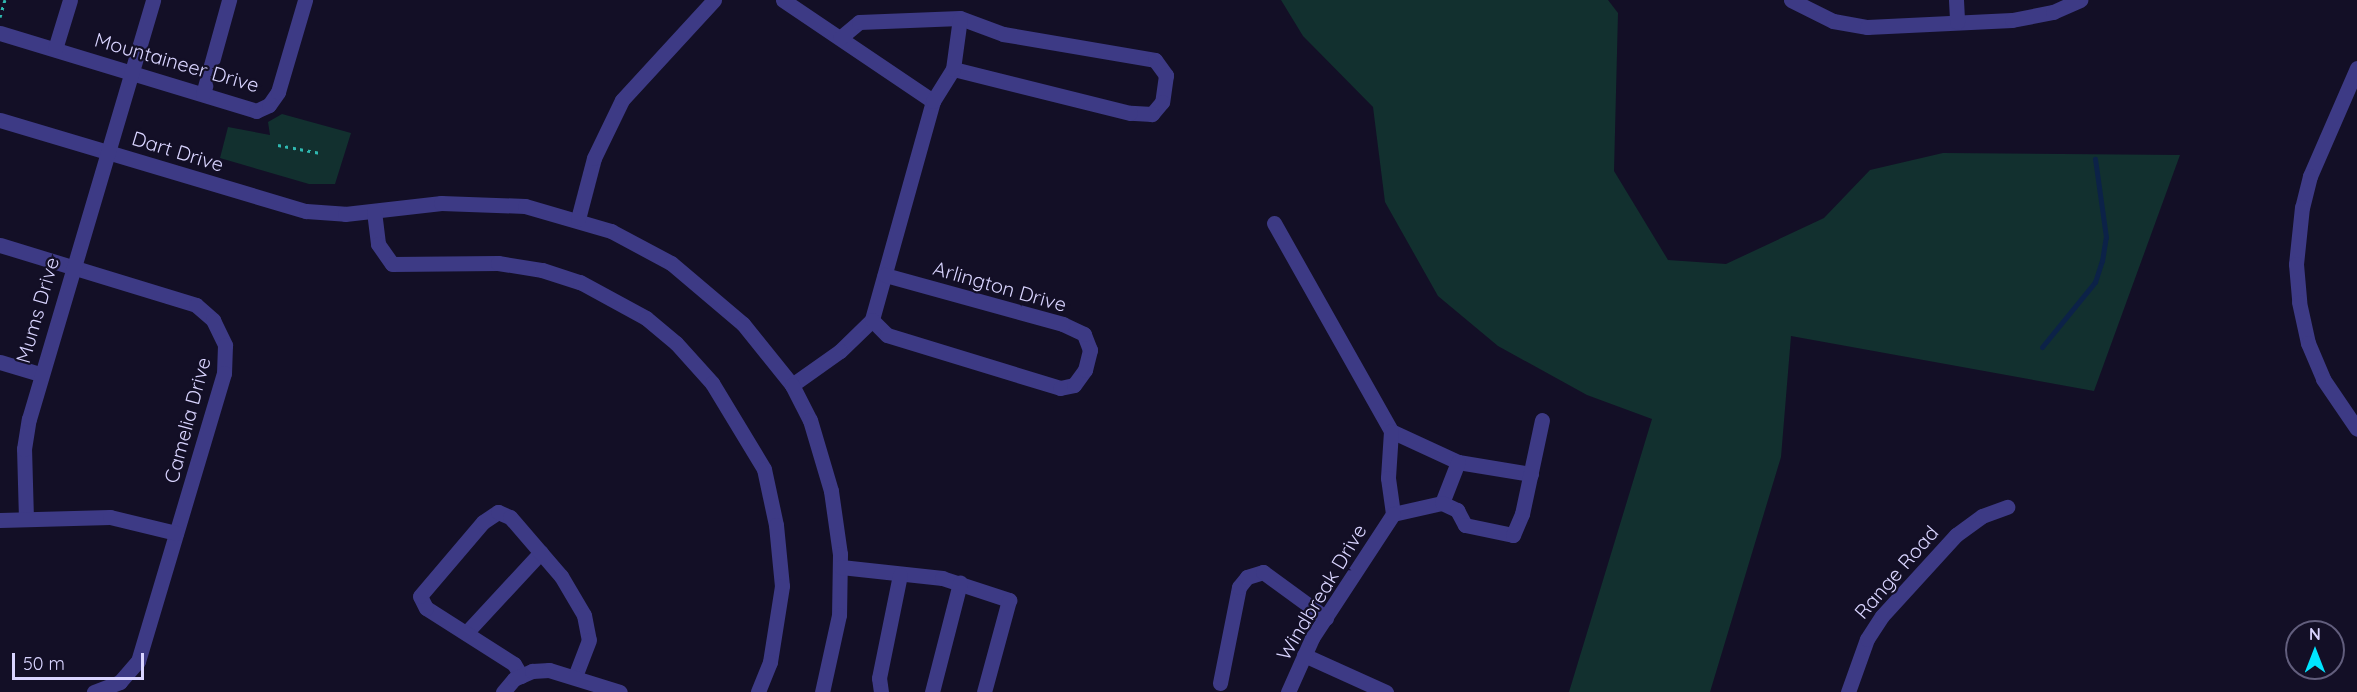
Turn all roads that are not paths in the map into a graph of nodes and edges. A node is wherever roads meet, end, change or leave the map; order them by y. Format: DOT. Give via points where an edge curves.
graph roads {
  1 [pos="70,0"];
  2 [pos="153,0"];
  3 [pos="230,0"];
  4 [pos="305,0"];
  5 [pos="714,0"];
  6 [pos="783,0"];
  7 [pos="1791,0"];
  8 [pos="1956,0"];
  9 [pos="2080,0"];
  10 [pos="960,18"];
  11 [pos="1957,22"];
  12 [pos="0,33"];
  13 [pos="840,38"];
  14 [pos="55,50"];
  15 [pos="2357,68"];
  16 [pos="953,69"];
  17 [pos="132,73"];
  18 [pos="203,94"];
  19 [pos="933,101"];
  20 [pos="0,120"];
  21 [pos="107,152"];
  22 [pos="374,212"];
  23 [pos="578,219"];
  24 [pos="1275,224"];
  25 [pos="0,245"];
  26 [pos="72,266"];
  27 [pos="885,275"];
  28 [pos="872,320"];
  29 [pos="0,362"];
  30 [pos="40,374"];
  31 [pos="792,385"];
  32 [pos="1542,420"];
  33 [pos="2357,429"];
  34 [pos="1391,431"];
  35 [pos="1458,462"];
  36 [pos="1531,474"];
  37 [pos="1443,503"];
  38 [pos="2007,507"];
  39 [pos="1393,514"];
  40 [pos="26,519"];
  41 [pos="0,520"];
  42 [pos="176,533"];
  43 [pos="541,552"];
  44 [pos="841,567"];
  45 [pos="900,575"];
  46 [pos="960,583"];
  47 [pos="1326,618"];
  48 [pos="466,633"];
  49 [pos="1304,655"];
  50 [pos="521,676"];
  51 [pos="575,676"];
  52 [pos="1220,683"];
  53 [pos="94,692"];
  54 [pos="503,692"];
  55 [pos="620,692"];
  56 [pos="758,692"];
  57 [pos="822,692"];
  58 [pos="881,692"];
  59 [pos="932,692"];
  60 [pos="984,692"];
  61 [pos="1288,692"];
  62 [pos="1386,692"];
  63 [pos="1848,692"];
  1 -- 14 [label="street"];
  2 -- 17 [label="street, Mums Drive"];
  3 -- 18 [label="street"];
  4 -- 18 [label="street, Mountaineer Drive" via="278,92 269,105 256,111"];
  5 -- 23 [label="street" via="622,100 594,158"];
  6 -- 13 [label="street"];
  7 -- 11 [label="street" via="1817,15 1857,26"];
  8 -- 11 [label="street"];
  9 -- 11 [label="street" via="2038,16"];
  10 -- 13 [label="street" via="859,22"];
  10 -- 16 [label="street"];
  10 -- 16 [label="street" via="1003,34 1155,60 1166,75 1164,93 1152,114 1130,113"];
  12 -- 14 [label="street, Mountaineer Drive"];
  13 -- 19 [label="street"];
  14 -- 17 [label="street, Mountaineer Drive"];
  15 -- 33 [label="street" via="2310,176 2302,207 2296,264 2308,343 2323,379"];
  16 -- 19 [label="street"];
  17 -- 18 [label="street, Mountaineer Drive"];
  17 -- 21 [label="street, Mums Drive"];
  19 -- 27 [label="street"];
  20 -- 21 [label="street, Dart Drive"];
  21 -- 22 [label="street, Dart Drive" via="306,211"];
  21 -- 26 [label="street, Mums Drive"];
  22 -- 23 [label="street" via="441,203 494,203"];
  22 -- 56 [label="street" via="378,244 392,264 498,263 542,270 580,282 646,318 676,343 712,383 764,470 776,525 782,586 770,662"];
  23 -- 31 [label="street" via="642,246 696,281 743,324"];
  24 -- 34 [label="street"];
  25 -- 26 [label="street, Camelia Drive"];
  26 -- 30 [label="street, Mums Drive"];
  26 -- 42 [label="street, Camelia Drive" via="182,299 203,310 220,330 226,357 224,373"];
  27 -- 28 [label="street"];
  27 -- 28 [label="street, Arlington Drive" via="1064,324 1084,334 1090,350 1085,370 1074,385 1060,388 887,335"];
  28 -- 31 [label="street" via="840,351"];
  29 -- 30 [label="street"];
  30 -- 40 [label="street, Mums Drive" via="24,449"];
  31 -- 44 [label="street" via="810,420 831,491"];
  32 -- 36 [label="street"];
  34 -- 35 [label="street"];
  34 -- 39 [label="street" via="1388,478"];
  35 -- 36 [label="street"];
  35 -- 37 [label="street"];
  36 -- 37 [label="street" via="1513,535 1465,525 1457,510"];
  37 -- 39 [label="street"];
  38 -- 63 [label="street, Range Road" via="1982,516 1956,535 1882,616 1867,639"];
  39 -- 47 [label="street, Windbreak Drive"];
  40 -- 41 [label="street"];
  40 -- 42 [label="street" via="110,517"];
  42 -- 53 [label="street, Camelia Drive" via="138,661 120,682"];
  43 -- 48 [label="street"];
  43 -- 48 [label="street" via="510,517 498,512 483,522 420,596 426,608"];
  43 -- 51 [label="street" via="584,615 589,640"];
  44 -- 45 [label="street"];
  44 -- 57 [label="street" via="838,624"];
  45 -- 46 [label="street"];
  45 -- 58 [label="street" via="879,678"];
  46 -- 59 [label="street"];
  46 -- 60 [label="street" via="1009,600"];
  47 -- 49 [label="street, Windbreak Drive"];
  47 -- 52 [label="street" via="1263,572 1247,577 1239,587"];
  48 -- 50 [label="street" via="514,664"];
  49 -- 61 [label="street, Windbreak Drive"];
  49 -- 62 [label="street"];
  50 -- 51 [label="street" via="549,670"];
  50 -- 54 [label="street"];
  51 -- 55 [label="street"];
}
